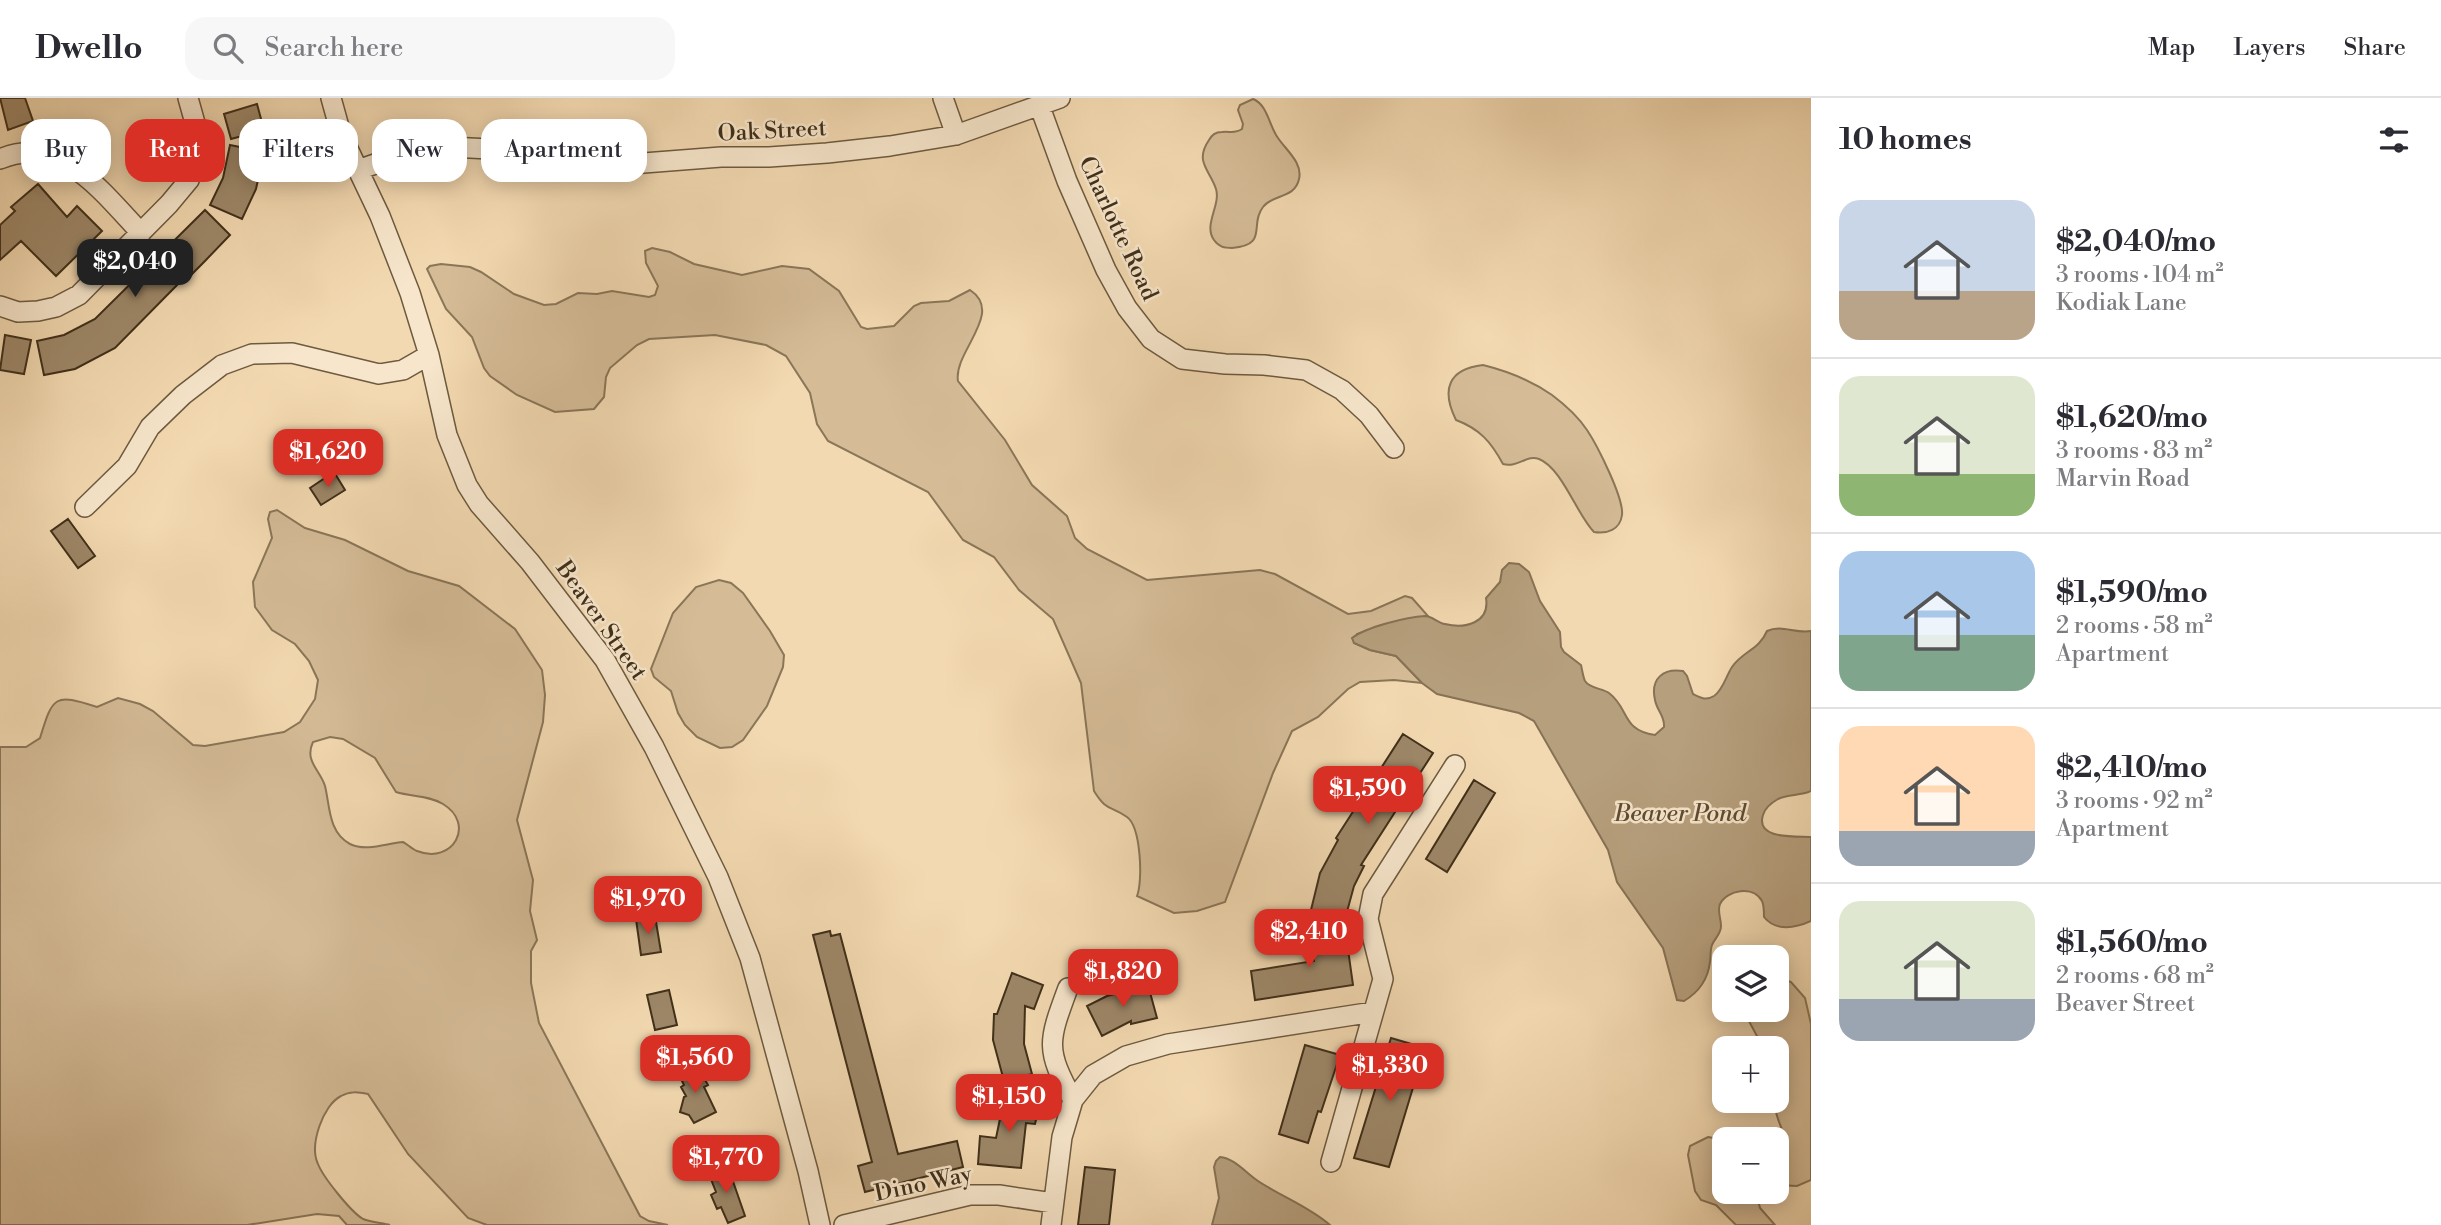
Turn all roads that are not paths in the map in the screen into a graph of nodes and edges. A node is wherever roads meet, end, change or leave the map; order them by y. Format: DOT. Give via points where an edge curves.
graph roads {
  1 [pos="188,98"];
  2 [pos="331,98"];
  3 [pos="943,98"];
  4 [pos="1060,98"];
  5 [pos="1040,107"];
  6 [pos="337,119"];
  7 [pos="956,135"];
  8 [pos="0,159"];
  9 [pos="358,170"];
  10 [pos="141,233"];
  11 [pos="0,306"];
  12 [pos="429,355"];
  13 [pos="1394,447"];
  14 [pos="85,507"];
  15 [pos="1455,765"];
  16 [pos="1068,988"];
  17 [pos="1373,1012"];
  18 [pos="1073,1100"];
  19 [pos="1331,1162"];
  20 [pos="1053,1203"];
  21 [pos="820,1225"];
  22 [pos="844,1225"];
  23 [pos="1051,1225"];
  1 -- 10 [label="street" via="197,134 196,160 189,180"];
  2 -- 6 [label="street, Beaver Street"];
  3 -- 7 [label="street"];
  4 -- 5 [label="street, Oak Street"];
  5 -- 7 [label="street, Oak Street"];
  5 -- 13 [label="street, Charlotte Road" via="1093,241 1127,308 1151,339 1182,359 1306,370 1342,390"];
  7 -- 9 [label="street, Oak Street" via="827,153 592,167 547,163 490,149 450,147 412,151"];
  8 -- 10 [label="street" via="25,152 64,160"];
  9 -- 12 [label="street, Beaver Street" via="396,254"];
  10 -- 11 [label="street" via="79,295 38,311 18,312"];
  12 -- 14 [label="street" via="403,370 379,373 292,353 252,354 222,365 150,427 127,466"];
  12 -- 21 [label="street, Beaver Street" via="447,435 467,485 605,660 718,877 750,958"];
  15 -- 17 [label="street" via="1373,894 1368,919 1383,979"];
  16 -- 18 [label="street" via="1051,1045"];
  17 -- 18 [label="street" via="1168,1044 1126,1055 1093,1075"];
  17 -- 19 [label="street"];
  18 -- 20 [label="street" via="1062,1136"];
  20 -- 22 [label="street, Dino Way" via="970,1195"];
  20 -- 23 [label="street"];
}
